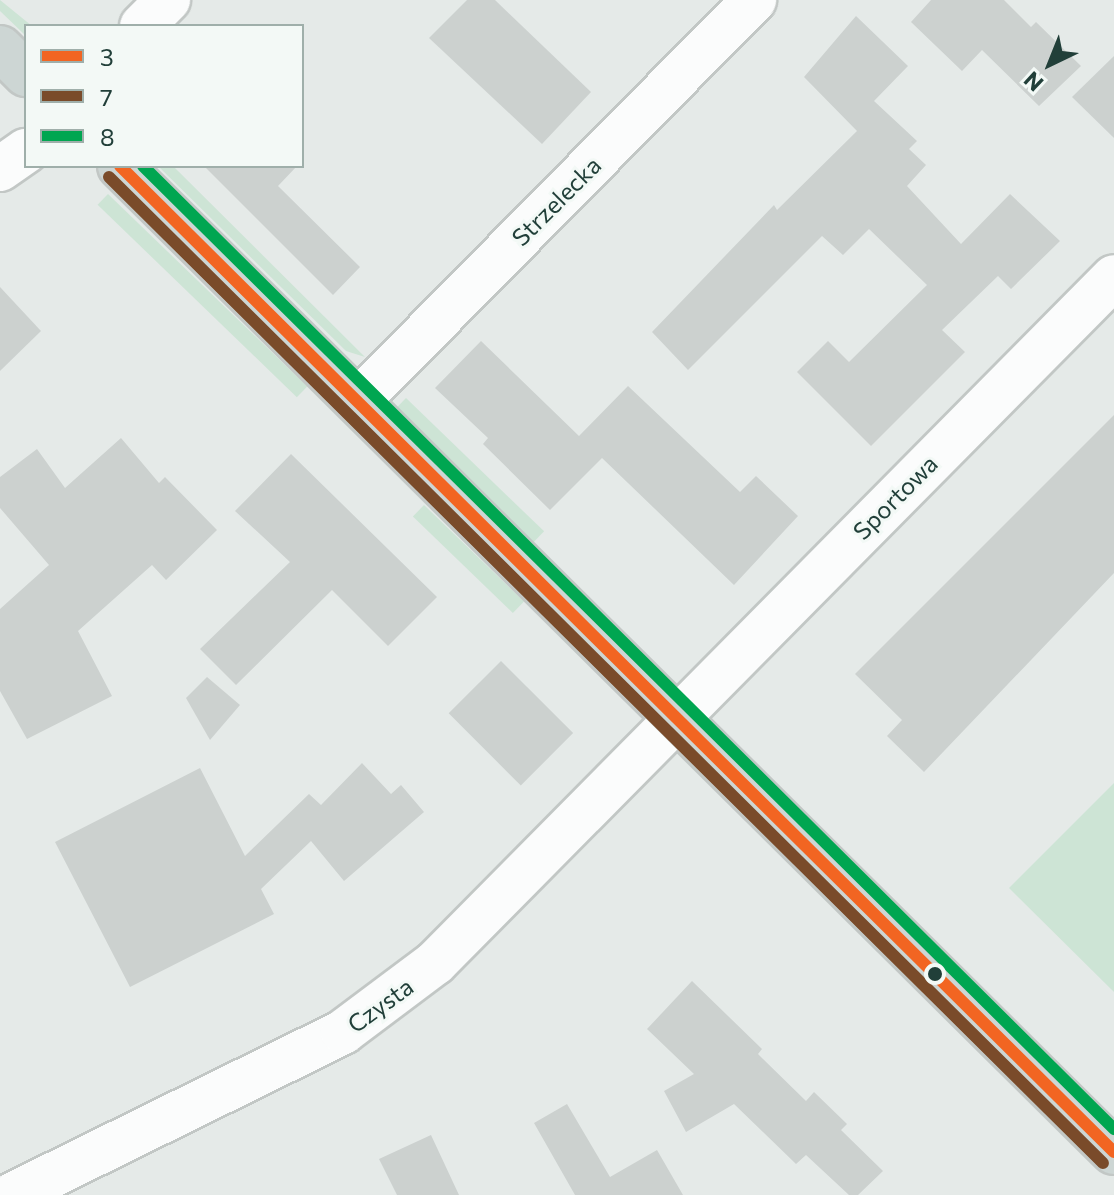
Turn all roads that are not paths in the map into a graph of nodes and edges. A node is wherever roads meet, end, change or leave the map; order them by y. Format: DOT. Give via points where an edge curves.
graph roads {
  1 [pos="168,0"];
  2 [pos="754,0"];
  3 [pos="144,24"];
  4 [pos="0,48"];
  5 [pos="24,72"];
  6 [pos="24,152"];
  7 [pos="122,168"];
  8 [pos="0,169"];
  9 [pos="1114,277"];
  10 [pos="358,401"];
  11 [pos="680,720"];
  12 [pos="1114,1152"];
  13 [pos="12,1195"];
  1 -- 3 [label="street"];
  2 -- 10 [label="street, Strzelecka"];
  4 -- 5 [label="main road"];
  6 -- 8 [label="street"];
  7 -- 10 [label="main road"];
  9 -- 11 [label="street, Sportowa" via="699,693"];
  10 -- 11 [label="main road"];
  11 -- 12 [label="main road"];
  11 -- 13 [label="street, Czysta" via="462,937 383,1005 343,1032"];
}
